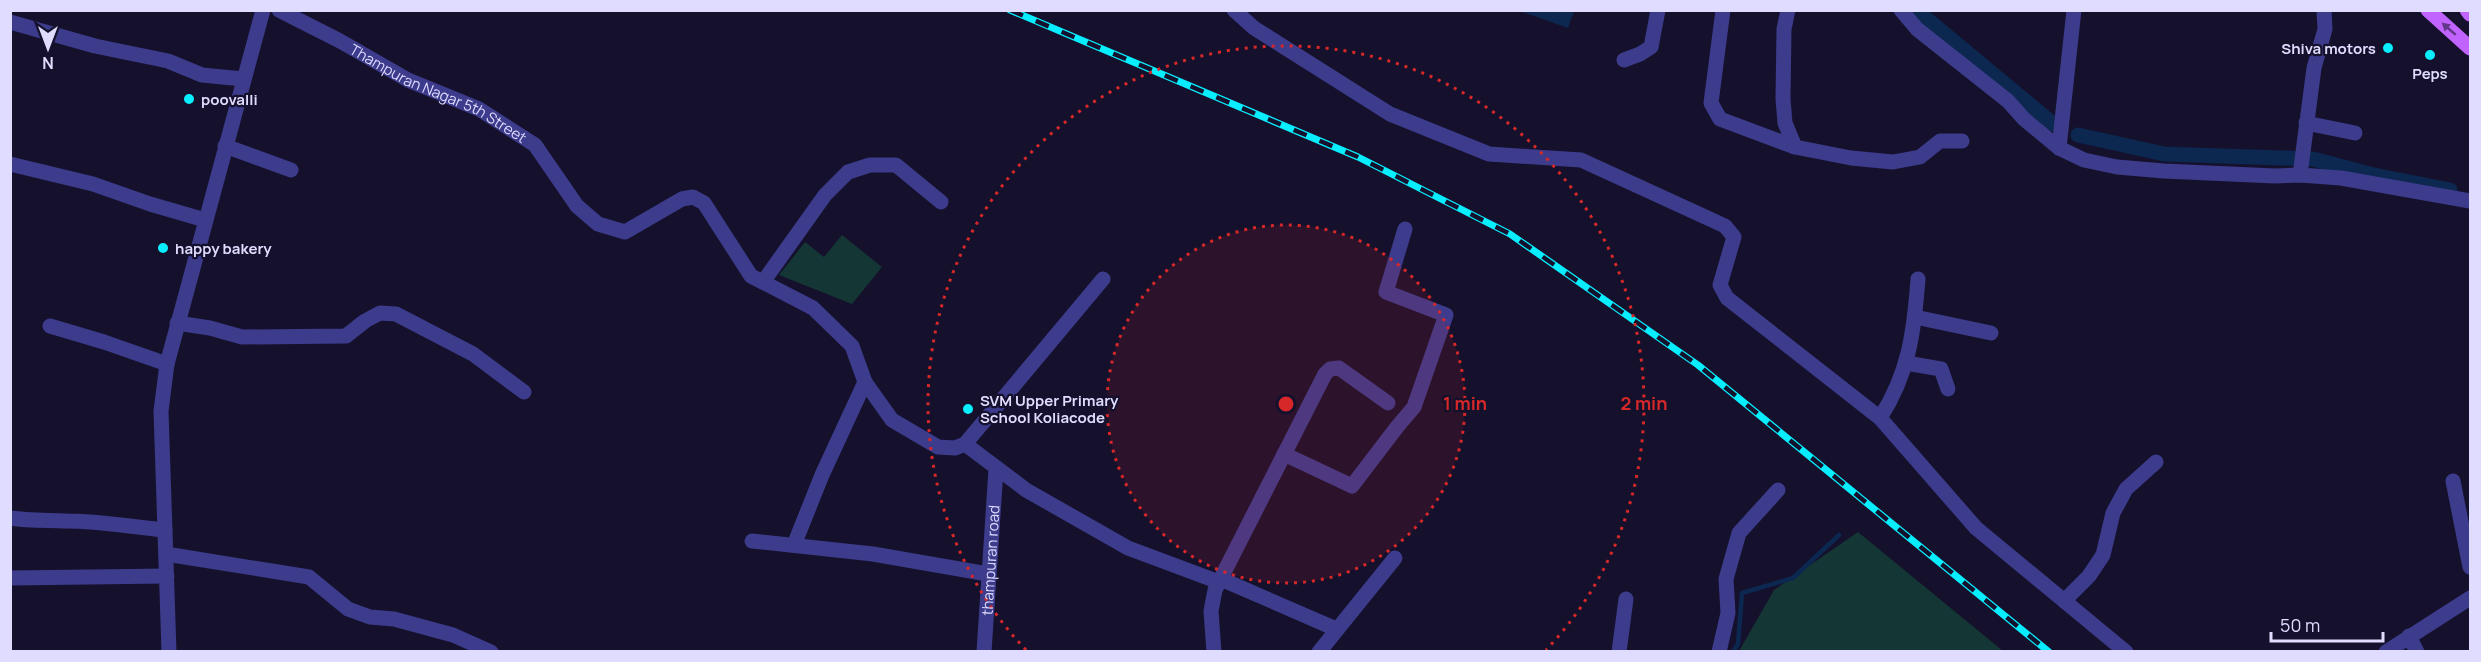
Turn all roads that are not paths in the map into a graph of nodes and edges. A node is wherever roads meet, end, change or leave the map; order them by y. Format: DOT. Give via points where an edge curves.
graph roads {
  1 [pos="263,10"];
  2 [pos="279,10"];
  3 [pos="1234,10"];
  4 [pos="1658,10"];
  5 [pos="1723,10"];
  6 [pos="1788,10"];
  7 [pos="1901,10"];
  8 [pos="2074,10"];
  9 [pos="2324,10"];
  10 [pos="2428,10"];
  11 [pos="2467,10"];
  12 [pos="2470,14"];
  13 [pos="10,22"];
  14 [pos="2470,48"];
  15 [pos="1624,60"];
  16 [pos="243,79"];
  17 [pos="2306,123"];
  18 [pos="2355,133"];
  19 [pos="1962,141"];
  20 [pos="225,146"];
  21 [pos="1795,147"];
  22 [pos="2059,148"];
  23 [pos="10,164"];
  24 [pos="291,170"];
  25 [pos="2301,173"];
  26 [pos="2470,201"];
  27 [pos="941,202"];
  28 [pos="205,220"];
  29 [pos="1405,229"];
  30 [pos="1103,279"];
  31 [pos="1918,279"];
  32 [pos="763,282"];
  33 [pos="1915,316"];
  34 [pos="177,323"];
  35 [pos="50,326"];
  36 [pos="1990,333"];
  37 [pos="1906,363"];
  38 [pos="167,364"];
  39 [pos="865,382"];
  40 [pos="1948,389"];
  41 [pos="524,392"];
  42 [pos="1388,403"];
  43 [pos="1880,418"];
  44 [pos="965,444"];
  45 [pos="1284,454"];
  46 [pos="2156,462"];
  47 [pos="996,469"];
  48 [pos="2452,482"];
  49 [pos="1778,490"];
  50 [pos="10,518"];
  51 [pos="165,530"];
  52 [pos="752,541"];
  53 [pos="794,546"];
  54 [pos="166,554"];
  55 [pos="1395,558"];
  56 [pos="2470,567"];
  57 [pos="988,574"];
  58 [pos="167,576"];
  59 [pos="10,578"];
  60 [pos="1220,581"];
  61 [pos="2470,598"];
  62 [pos="1626,599"];
  63 [pos="2064,601"];
  64 [pos="1336,629"];
  65 [pos="2409,636"];
  66 [pos="169,651"];
  67 [pos="491,651"];
  68 [pos="984,651"];
  69 [pos="1214,651"];
  70 [pos="1319,651"];
  71 [pos="1619,651"];
  72 [pos="1719,651"];
  73 [pos="2126,651"];
  74 [pos="2386,651"];
  75 [pos="2417,651"];
  1 -- 16 [label="street"];
  2 -- 32 [label="street, Thampuran Nagar 5th Street" via="408,80 479,109 535,146 577,206 598,224 625,232 682,199 693,197 704,202 751,276"];
  3 -- 43 [label="street" via="1254,28 1390,114 1489,154 1581,160 1725,226 1734,237 1720,285 1727,298"];
  4 -- 15 [label="street" via="1651,47"];
  5 -- 21 [label="street" via="1711,103 1720,119"];
  6 -- 21 [label="street" via="1783,99 1785,123"];
  7 -- 22 [label="street" via="1917,29 2000,94"];
  8 -- 22 [label="street"];
  9 -- 17 [label="street" via="2325,29 2314,68"];
  14 -- 10 [label="main road, one-way"];
  11 -- 12 [label="main road"];
  13 -- 16 [label="street" via="168,61 202,75"];
  16 -- 20 [label="street"];
  17 -- 18 [label="street"];
  17 -- 25 [label="street"];
  19 -- 21 [label="street" via="1940,141 1920,157 1893,162"];
  20 -- 24 [label="street"];
  20 -- 28 [label="street"];
  22 -- 25 [label="street" via="2084,160 2116,167 2275,176"];
  23 -- 28 [label="street" via="93,184"];
  25 -- 26 [label="street"];
  27 -- 32 [label="street" via="896,165 870,165 848,172 825,195"];
  28 -- 34 [label="street"];
  29 -- 45 [label="street" via="1386,292 1446,315 1414,407 1352,486"];
  30 -- 44 [label="street"];
  31 -- 33 [label="street"];
  32 -- 39 [label="street, Thampuran Nagar 5th Street" via="813,308 852,346"];
  33 -- 36 [label="street"];
  33 -- 37 [label="street"];
  34 -- 38 [label="street"];
  34 -- 41 [label="street" via="242,337 346,336 380,313 396,314 473,354"];
  35 -- 38 [label="street"];
  37 -- 40 [label="street" via="1941,369"];
  37 -- 43 [label="street"];
  38 -- 51 [label="street" via="160,411"];
  39 -- 44 [label="street" via="892,420 938,447"];
  39 -- 53 [label="street"];
  42 -- 45 [label="street" via="1339,368 1330,369"];
  43 -- 63 [label="street" via="1976,528"];
  44 -- 47 [label="street"];
  45 -- 60 [label="street"];
  46 -- 63 [label="street" via="2126,489 2113,513 2103,555"];
  47 -- 57 [label="street, thampuran road"];
  47 -- 60 [label="street" via="1128,548"];
  48 -- 56 [label="street"];
  49 -- 72 [label="street" via="1739,533 1726,579 1728,613"];
  50 -- 51 [label="street"];
  51 -- 54 [label="street"];
  52 -- 53 [label="street"];
  53 -- 57 [label="street" via="873,554"];
  54 -- 58 [label="street"];
  54 -- 67 [label="street" via="309,577 348,609 453,635"];
  55 -- 64 [label="street"];
  57 -- 68 [label="street, thampuran road"];
  58 -- 59 [label="street"];
  58 -- 66 [label="street"];
  60 -- 64 [label="street"];
  60 -- 69 [label="street" via="1211,611"];
  61 -- 65 [label="street"];
  62 -- 71 [label="street"];
  63 -- 73 [label="street"];
  64 -- 70 [label="street"];
  65 -- 74 [label="street"];
  65 -- 75 [label="street"];
}
